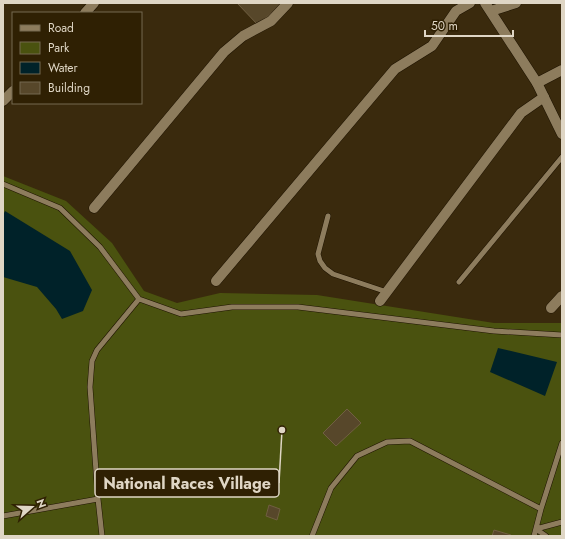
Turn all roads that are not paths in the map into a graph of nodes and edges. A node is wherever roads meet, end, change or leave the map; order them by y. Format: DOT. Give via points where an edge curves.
graph roads {
  1 [pos="94,3"];
  2 [pos="288,3"];
  3 [pos="470,3"];
  4 [pos="516,3"];
  5 [pos="488,7"];
  6 [pos="86,12"];
  7 [pos="562,70"];
  8 [pos="537,83"];
  9 [pos="544,97"];
  10 [pos="562,134"];
  11 [pos="562,158"];
  12 [pos="3,184"];
  13 [pos="94,208"];
  14 [pos="328,216"];
  15 [pos="216,281"];
  16 [pos="459,282"];
  17 [pos="387,292"];
  18 [pos="562,296"];
  19 [pos="140,299"];
  20 [pos="380,301"];
  21 [pos="551,308"];
  22 [pos="562,335"];
  23 [pos="562,443"];
  24 [pos="98,499"];
  25 [pos="541,509"];
  26 [pos="3,516"];
  27 [pos="562,522"];
  28 [pos="536,529"];
  29 [pos="102,536"];
  30 [pos="312,536"];
  31 [pos="534,536"];
  32 [pos="546,536"];
  1 -- 6 [label="street"];
  2 -- 13 [label="street" via="271,21 243,36 224,52"];
  3 -- 15 [label="street" via="456,11 432,46 395,69"];
  4 -- 5 [label="street"];
  5 -- 8 [label="street"];
  7 -- 8 [label="street"];
  8 -- 9 [label="street"];
  9 -- 10 [label="street"];
  9 -- 17 [label="street" via="521,113"];
  11 -- 16 [label="lane"];
  12 -- 19 [label="lane" via="60,208 100,247"];
  14 -- 17 [label="lane" via="318,254 325,268 333,274"];
  17 -- 20 [label="street"];
  18 -- 21 [label="street"];
  19 -- 22 [label="lane" via="181,314 232,306 298,307 494,331"];
  19 -- 24 [label="lane" via="97,350 92,361 90,387"];
  23 -- 25 [label="lane"];
  24 -- 26 [label="lane"];
  24 -- 29 [label="lane"];
  25 -- 28 [label="lane"];
  25 -- 30 [label="lane" via="410,440 387,442 357,456 331,488"];
  27 -- 28 [label="lane"];
  28 -- 31 [label="lane"];
  28 -- 32 [label="lane"];
}
